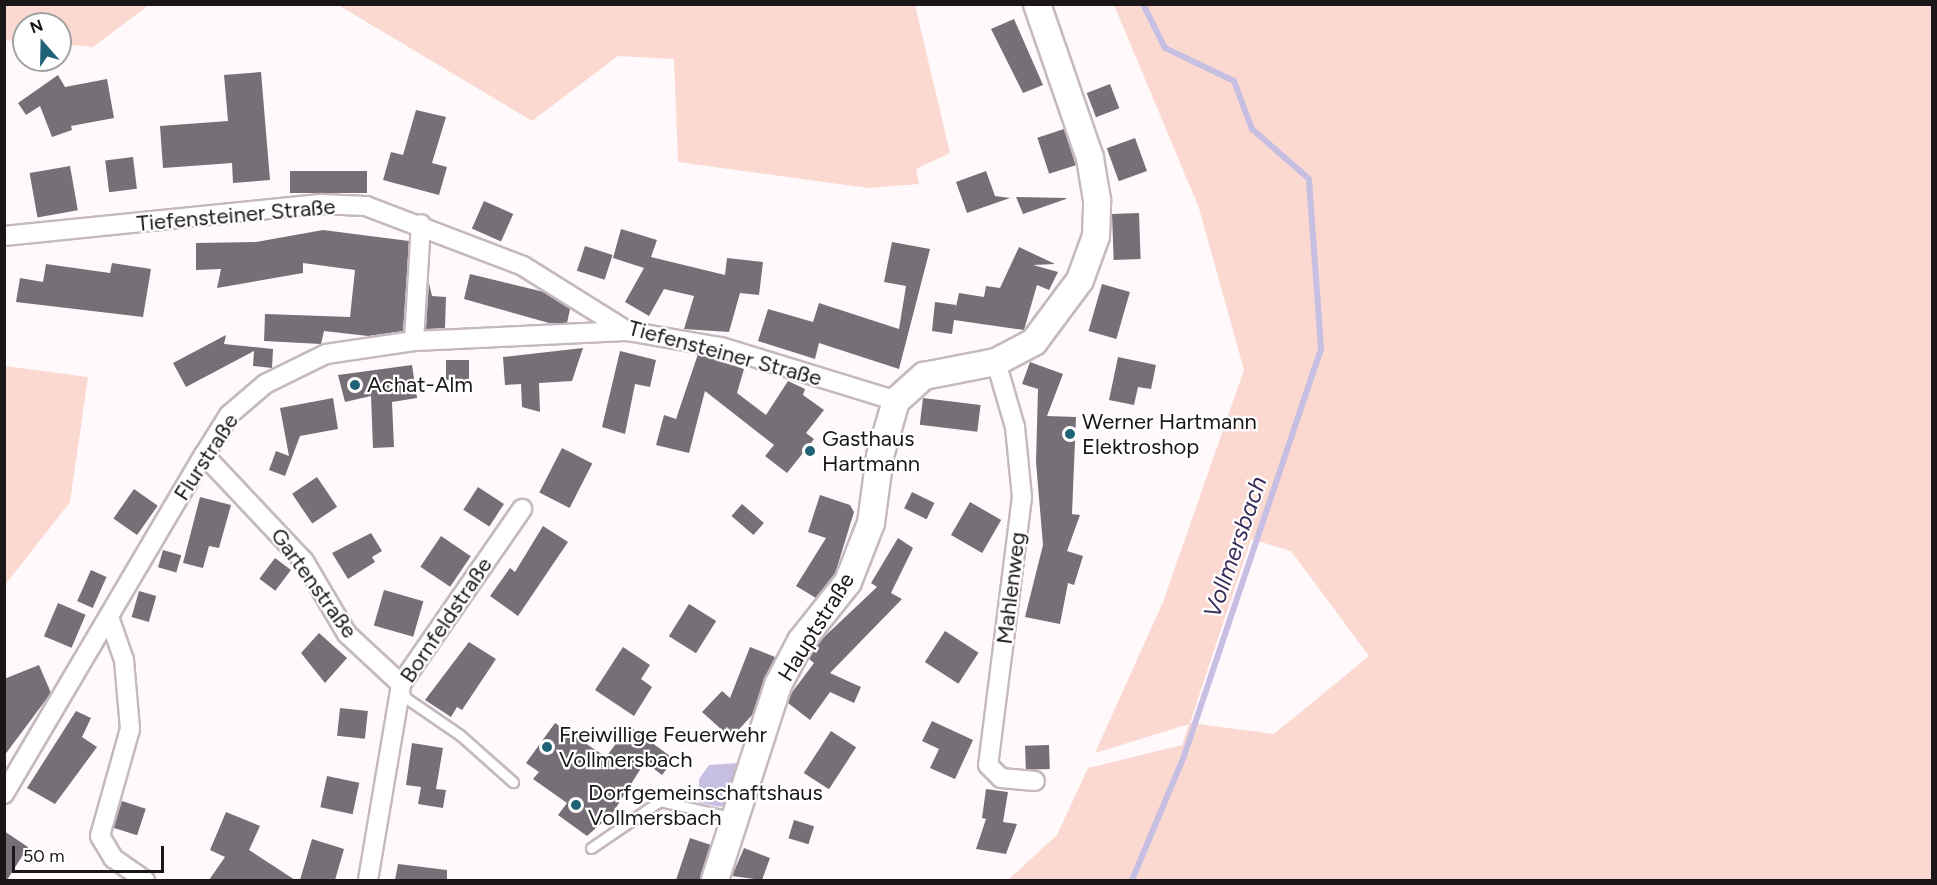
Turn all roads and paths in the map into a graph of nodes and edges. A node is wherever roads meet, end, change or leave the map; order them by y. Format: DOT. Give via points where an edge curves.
graph roads {
  1 [pos="1037,4"];
  2 [pos="421,224"];
  3 [pos="4,236"];
  4 [pos="627,331"];
  5 [pos="414,341"];
  6 [pos="996,362"];
  7 [pos="896,401"];
  8 [pos="204,455"];
  9 [pos="522,509"];
  10 [pos="109,617"];
  11 [pos="400,684"];
  12 [pos="1035,781"];
  13 [pos="513,782"];
  14 [pos="4,794"];
  15 [pos="734,818"];
  16 [pos="591,848"];
  17 [pos="145,880"];
  18 [pos="368,880"];
  19 [pos="716,880"];
  1 -- 6 [label="main road" via="1090,158 1096,236 1080,280 1054,321 1034,342"];
  2 -- 3 [label="street, Tiefensteiner Straße" via="366,206 320,204"];
  2 -- 4 [label="street, Tiefensteiner Straße" via="524,266"];
  2 -- 5 [label="street"];
  4 -- 5 [label="street, Flurstraße"];
  4 -- 7 [label="street, Tiefensteiner Straße" via="721,347"];
  5 -- 8 [label="street, Flurstraße" via="326,354 265,384 229,415"];
  6 -- 7 [label="main road" via="924,376"];
  6 -- 12 [label="street, Mahlenweg" via="1015,427 1022,497 988,765 1001,778"];
  7 -- 15 [label="main road, Hauptstraße" via="871,523 848,582 801,641 778,685"];
  8 -- 10 [label="street, Flurstraße"];
  8 -- 11 [label="street, Gartenstraße" via="304,561 347,634"];
  9 -- 11 [label="street, Bornfeldstraße"];
  10 -- 14 [label="street, Flurstraße"];
  10 -- 17 [label="street" via="124,660 130,729 100,836 113,858"];
  11 -- 13 [label="lane" via="406,698 460,735"];
  11 -- 18 [label="street, Bornfeldstraße"];
  15 -- 16 [label="lane" via="660,801"];
  15 -- 19 [label="main road, Hauptstraße"];
}
